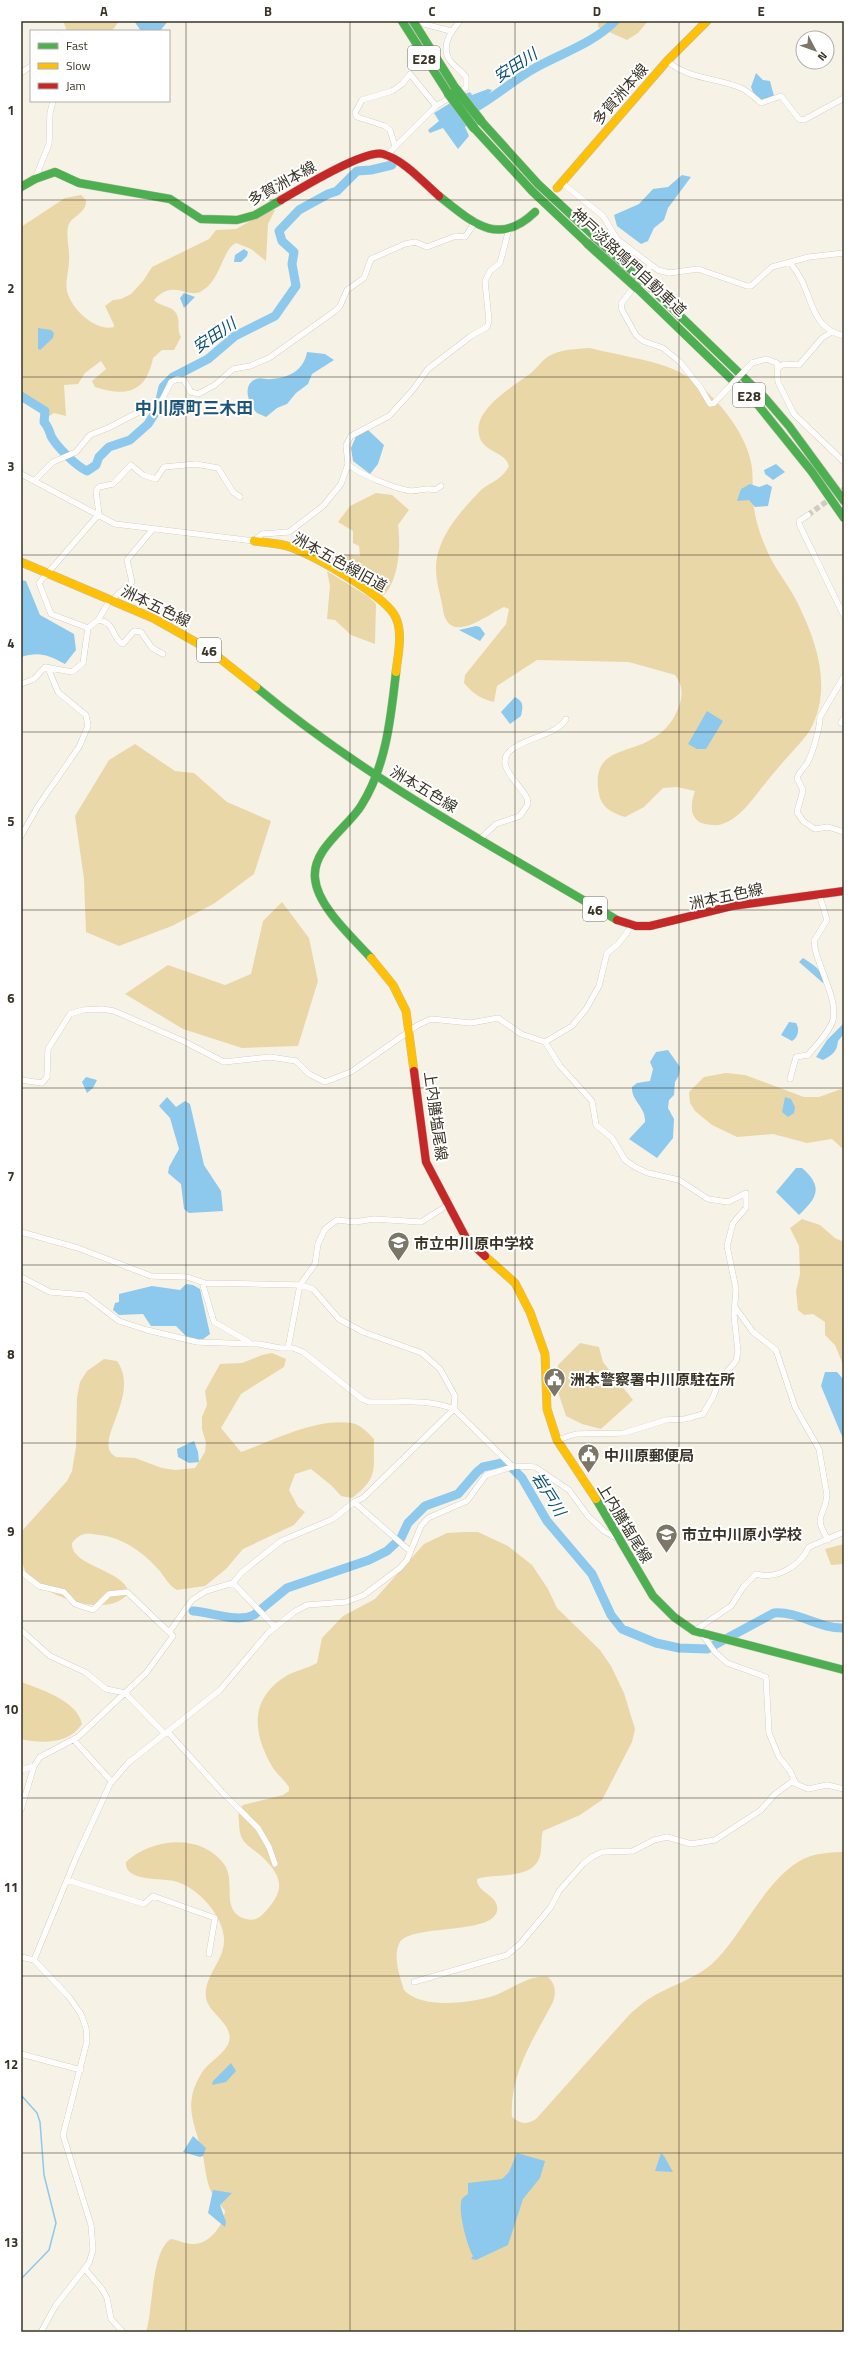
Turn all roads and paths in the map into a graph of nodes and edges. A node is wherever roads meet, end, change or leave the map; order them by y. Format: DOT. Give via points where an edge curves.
graph roads {
  1 [pos="402,21"];
  2 [pos="413,21"];
  3 [pos="422,21"];
  4 [pos="460,21"];
  5 [pos="707,21"];
  6 [pos="451,31"];
  7 [pos="667,61"];
  8 [pos="30,67"];
  9 [pos="21,73"];
  10 [pos="452,91"];
  11 [pos="844,98"];
  12 [pos="53,102"];
  13 [pos="436,106"];
  14 [pos="396,146"];
  15 [pos="388,154"];
  16 [pos="35,179"];
  17 [pos="559,185"];
  18 [pos="21,187"];
  19 [pos="535,212"];
  20 [pos="476,221"];
  21 [pos="509,230"];
  22 [pos="844,253"];
  23 [pos="790,263"];
  24 [pos="650,266"];
  25 [pos="830,333"];
  26 [pos="844,336"];
  27 [pos="778,368"];
  28 [pos="844,462"];
  29 [pos="348,464"];
  30 [pos="21,474"];
  31 [pos="35,480"];
  32 [pos="441,486"];
  33 [pos="240,497"];
  34 [pos="844,501"];
  35 [pos="808,515"];
  36 [pos="97,516"];
  37 [pos="844,518"];
  38 [pos="152,530"];
  39 [pos="254,541"];
  40 [pos="21,562"];
  41 [pos="46,573"];
  42 [pos="116,596"];
  43 [pos="107,605"];
  44 [pos="844,616"];
  45 [pos="98,620"];
  46 [pos="88,628"];
  47 [pos="163,654"];
  48 [pos="48,668"];
  49 [pos="844,676"];
  50 [pos="21,684"];
  51 [pos="844,718"];
  52 [pos="566,719"];
  53 [pos="844,724"];
  54 [pos="375,775"];
  55 [pos="844,832"];
  56 [pos="21,836"];
  57 [pos="480,839"];
  58 [pos="844,892"];
  59 [pos="820,897"];
  60 [pos="632,926"];
  61 [pos="409,1032"];
  62 [pos="545,1042"];
  63 [pos="790,1079"];
  64 [pos="21,1080"];
  65 [pos="448,1205"];
  66 [pos="21,1232"];
  67 [pos="21,1277"];
  68 [pos="202,1282"];
  69 [pos="300,1285"];
  70 [pos="735,1307"];
  71 [pos="251,1343"];
  72 [pos="288,1348"];
  73 [pos="454,1409"];
  74 [pos="557,1440"];
  75 [pos="513,1467"];
  76 [pos="354,1502"];
  77 [pos="844,1532"];
  78 [pos="828,1540"];
  79 [pos="621,1541"];
  80 [pos="410,1551"];
  81 [pos="21,1572"];
  82 [pos="233,1583"];
  83 [pos="274,1627"];
  84 [pos="21,1630"];
  85 [pos="170,1631"];
  86 [pos="698,1632"];
  87 [pos="713,1644"];
  88 [pos="844,1670"];
  89 [pos="125,1693"];
  90 [pos="167,1733"];
  91 [pos="74,1740"];
  92 [pos="34,1766"];
  93 [pos="21,1770"];
  94 [pos="794,1780"];
  95 [pos="112,1782"];
  96 [pos="844,1789"];
  97 [pos="21,1810"];
  98 [pos="275,1864"];
  99 [pos="67,1880"];
  100 [pos="209,1954"];
  101 [pos="21,1957"];
  102 [pos="34,1960"];
  103 [pos="414,1982"];
  104 [pos="21,2054"];
  105 [pos="81,2070"];
  106 [pos="85,2269"];
  107 [pos="41,2332"];
  108 [pos="123,2332"];
  1 -- 10 [label="main road, 神戸淡路鳴門自動車道 / E28"];
  2 -- 10 [label="main road, 神戸淡路鳴門自動車道 / E28"];
  3 -- 6 [label="street" via="424,24"];
  4 -- 6 [label="street"];
  5 -- 7 [label="main road, 多賀洲本線"];
  6 -- 13 [label="street" via="446,48 448,58 463,73 467,82 463,91"];
  7 -- 11 [label="street" via="674,67 694,75 741,88 761,103 782,96 799,119 804,120"];
  7 -- 17 [label="main road, 多賀洲本線"];
  8 -- 9 [label="street"];
  10 -- 34 [label="main road, 神戸淡路鳴門自動車道 / E28, bridge" via="538,184 644,280 765,398 789,426"];
  10 -- 37 [label="main road, 神戸淡路鳴門自動車道 / E28, bridge" via="474,128 532,191 758,405 812,472"];
  12 -- 16 [label="street" via="49,144"];
  13 -- 14 [label="street"];
  13 -- 14 [label="street" via="410,74 392,91 362,100 355,113 357,117 385,126 390,130"];
  14 -- 15 [label="street"];
  15 -- 16 [label="main road, 多賀洲本線" via="370,155 342,165 255,214 237,220 201,219 170,199 79,183 55,172"];
  15 -- 20 [label="main road"];
  16 -- 18 [label="main road, 多賀洲本線"];
  17 -- 24 [label="street" via="603,216 617,239"];
  19 -- 21 [label="main road" via="524,224"];
  20 -- 21 [label="main road" via="494,230"];
  20 -- 31 [label="street" via="465,236 456,236 427,246 415,242 405,244 371,258 364,278 347,290 338,309 269,358 234,369 215,385 198,394 191,392 184,380 177,379 167,386 159,401 90,435 76,452 53,462"];
  21 -- 29 [label="street" via="500,263 490,271 485,281 489,321 487,327 428,369 389,416 351,436 346,445"];
  22 -- 23 [label="street" via="820,254"];
  23 -- 24 [label="street" via="772,268 751,286 698,269 669,273"];
  23 -- 25 [label="street" via="801,277 817,318"];
  24 -- 27 [label="street, bridge" via="621,304 622,310 636,335 643,341 663,348 680,362 710,404 714,403 752,363 766,358 776,363"];
  25 -- 26 [label="street"];
  25 -- 27 [label="street" via="822,338 799,365 784,364"];
  27 -- 28 [label="street" via="778,382 794,414"];
  29 -- 32 [label="street" via="378,481 403,489 435,490"];
  29 -- 39 [label="street" via="337,491 297,528 285,534 262,534"];
  30 -- 31 [label="street, 洲本五色線旧道"];
  31 -- 36 [label="street, 洲本五色線旧道"];
  33 -- 36 [label="street" via="233,492 218,468 196,464 166,467 160,471 156,479 143,475 131,465 113,484 97,489 100,512"];
  35 -- 44 [label="street" via="799,521 800,526"];
  36 -- 38 [label="street, 洲本五色線旧道" via="115,524"];
  36 -- 41 [label="street"];
  38 -- 39 [label="street, 洲本五色線旧道"];
  38 -- 42 [label="street" via="127,560 132,582"];
  39 -- 54 [label="main road, 洲本五色線旧道" via="287,546 296,550 378,598 390,607 396,617 400,634 392,703"];
  40 -- 41 [label="main road, 洲本五色線 / 46"];
  41 -- 46 [label="street" via="39,582 52,614 67,622"];
  41 -- 54 [label="main road, 洲本五色線 / 46" via="153,618 208,649 297,721"];
  43 -- 45 [label="street"];
  45 -- 46 [label="street"];
  45 -- 47 [label="street" via="113,628 120,643 123,644 134,632 141,632 152,648"];
  46 -- 48 [label="street" via="84,663 79,669 68,672"];
  48 -- 50 [label="street" via="45,667 34,679"];
  48 -- 56 [label="street" via="58,692 86,715 88,726 74,754 38,806"];
  49 -- 55 [label="street" via="820,716 820,724 806,765 800,770 797,778 803,790 797,812 803,821 815,829 828,827"];
  51 -- 53 [label="street" via="841,723"];
  52 -- 57 [label="street" via="560,728 523,742 506,755 506,767 527,798 528,804 520,816 496,824"];
  54 -- 57 [label="main road, 洲本五色線 / 46"];
  54 -- 61 [label="main road, 上内膳塩尾線" via="356,816 319,856 314,879 319,894 332,914 398,990 406,1011"];
  57 -- 60 [label="main road, 洲本五色線 / 46" via="612,919"];
  58 -- 59 [label="main road, 洲本五色線 / 46"];
  59 -- 60 [label="main road, 洲本五色線 / 46" via="731,906 663,925"];
  59 -- 63 [label="street" via="827,920 814,941 832,1001 833,1019 828,1031 808,1055 796,1057"];
  60 -- 62 [label="street" via="607,953 599,986 586,1009 572,1026"];
  61 -- 62 [label="street" via="431,1019 471,1023 498,1018 520,1034"];
  61 -- 64 [label="street" via="351,1072 325,1082 309,1074 296,1061 270,1057 224,1062 114,1011 83,1010 70,1014 48,1049 47,1077 36,1084"];
  61 -- 65 [label="main road, 上内膳塩尾線" via="426,1162"];
  62 -- 70 [label="street" via="560,1066 592,1101 596,1125 612,1138 625,1160 648,1173 679,1180 708,1199 728,1202 746,1193 746,1208 732,1223 727,1246 736,1289"];
  65 -- 69 [label="street" via="421,1222 337,1220 325,1229 318,1244 315,1264"];
  65 -- 74 [label="main road, 上内膳塩尾線" via="466,1238 515,1283 530,1312 545,1354 547,1409"];
  66 -- 68 [label="street" via="78,1248 139,1273 169,1278 187,1277"];
  67 -- 71 [label="street" via="50,1292 85,1295 125,1324 197,1342"];
  68 -- 69 [label="street"];
  68 -- 71 [label="street" via="214,1322"];
  69 -- 72 [label="street"];
  69 -- 73 [label="street" via="313,1289 339,1319 363,1332 422,1353 440,1370 455,1396"];
  70 -- 74 [label="street" via="738,1352 736,1361 718,1381 713,1397 703,1414 685,1419 666,1420 624,1433 576,1434"];
  70 -- 78 [label="street" via="753,1332 776,1350 795,1407 819,1449 827,1495 819,1519"];
  71 -- 72 [label="street"];
  72 -- 73 [label="street" via="303,1352 362,1399 379,1402 422,1401"];
  73 -- 75 [label="street"];
  73 -- 76 [label="street" via="363,1498"];
  74 -- 79 [label="main road, 上内膳塩尾線" via="599,1502"];
  75 -- 79 [label="street" via="534,1467 569,1490 588,1516 604,1531"];
  75 -- 80 [label="street" via="486,1475 467,1501 428,1518 421,1526"];
  76 -- 80 [label="street"];
  76 -- 82 [label="street" via="333,1519 281,1541 241,1573"];
  77 -- 78 [label="street"];
  78 -- 86 [label="street" via="810,1547 797,1565 766,1577 756,1574 744,1586 731,1606"];
  79 -- 86 [label="main road, 上内膳塩尾線" via="652,1596 674,1617"];
  80 -- 83 [label="street" via="400,1568 364,1595 346,1602 307,1605"];
  81 -- 85 [label="street" via="39,1586 64,1592 75,1604 93,1610 109,1594 127,1592"];
  82 -- 83 [label="street"];
  82 -- 85 [label="street" via="206,1591 192,1600"];
  83 -- 90 [label="street" via="220,1690"];
  84 -- 89 [label="street" via="50,1656 84,1672 106,1690"];
  85 -- 89 [label="street" via="173,1636 166,1648 146,1673"];
  86 -- 87 [label="main road, 上内膳塩尾線"];
  87 -- 88 [label="main road, 上内膳塩尾線" via="729,1642"];
  87 -- 94 [label="street" via="727,1663 766,1677 769,1733 779,1757"];
  89 -- 90 [label="street"];
  89 -- 91 [label="street"];
  90 -- 95 [label="street" via="128,1763"];
  90 -- 98 [label="street" via="258,1828"];
  91 -- 92 [label="street" via="43,1754"];
  91 -- 95 [label="street"];
  92 -- 93 [label="street"];
  92 -- 97 [label="street"];
  94 -- 96 [label="street" via="803,1788 827,1785"];
  94 -- 103 [label="street" via="774,1795 761,1810 715,1840 691,1844 667,1837 654,1840 633,1851 602,1852 583,1864 559,1891 551,1907 524,1940 506,1955"];
  95 -- 99 [label="street"];
  99 -- 100 [label="street" via="144,1904 153,1896 215,1918"];
  99 -- 102 [label="street"];
  101 -- 102 [label="street"];
  102 -- 105 [label="street" via="69,1997 86,2028 87,2041"];
  104 -- 105 [label="street"];
  105 -- 106 [label="street" via="63,2134 93,2235 92,2255"];
  106 -- 107 [label="street" via="56,2305"];
  106 -- 108 [label="street" via="104,2294 111,2319"];
}
